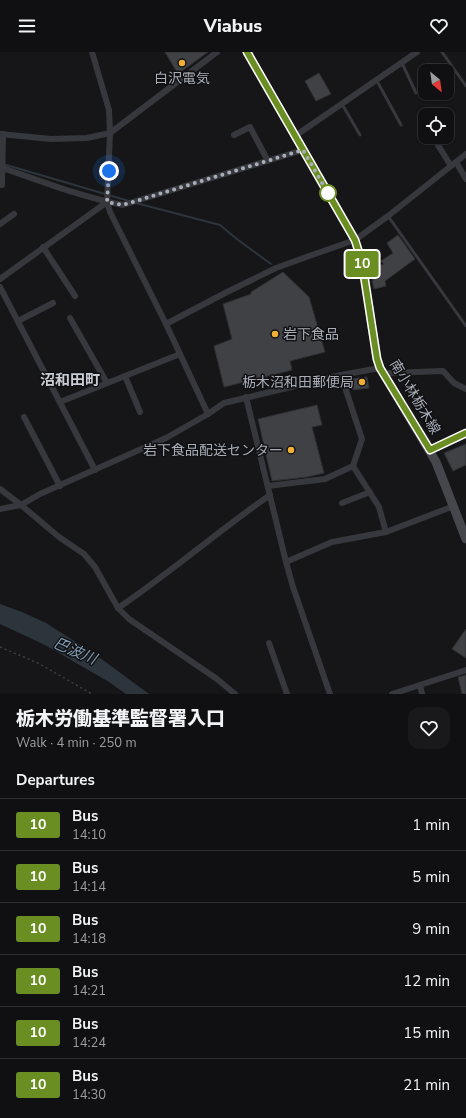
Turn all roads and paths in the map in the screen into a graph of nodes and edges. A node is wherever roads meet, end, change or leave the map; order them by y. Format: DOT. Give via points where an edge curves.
graph roads {
  1 [pos="92,52"];
  2 [pos="216,52"];
  3 [pos="247,52"];
  4 [pos="417,52"];
  5 [pos="442,52"];
  6 [pos="402,63"];
  7 [pos="377,80"];
  8 [pos="466,86"];
  9 [pos="416,93"];
  10 [pos="342,104"];
  11 [pos="401,125"];
  12 [pos="110,133"];
  13 [pos="1,134"];
  14 [pos="234,135"];
  15 [pos="360,135"];
  16 [pos="295,136"];
  17 [pos="438,144"];
  18 [pos="303,150"];
  19 [pos="466,154"];
  20 [pos="268,161"];
  21 [pos="453,164"];
  22 [pos="1,168"];
  23 [pos="466,179"];
  24 [pos="0,185"];
  25 [pos="107,202"];
  26 [pos="14,214"];
  27 [pos="388,216"];
  28 [pos="0,224"];
  29 [pos="355,240"];
  30 [pos="43,247"];
  31 [pos="0,279"];
  32 [pos="0,286"];
  33 [pos="75,296"];
  34 [pos="53,303"];
  35 [pos="70,318"];
  36 [pos="18,321"];
  37 [pos="166,324"];
  38 [pos="466,326"];
  39 [pos="180,354"];
  40 [pos="382,372"];
  41 [pos="341,375"];
  42 [pos="125,376"];
  43 [pos="107,383"];
  44 [pos="466,389"];
  45 [pos="246,397"];
  46 [pos="60,402"];
  47 [pos="140,412"];
  48 [pos="208,414"];
  49 [pos="24,417"];
  50 [pos="466,433"];
  51 [pos="430,450"];
  52 [pos="353,466"];
  53 [pos="95,470"];
  54 [pos="60,486"];
  55 [pos="268,486"];
  56 [pos="0,489"];
  57 [pos="370,492"];
  58 [pos="270,495"];
  59 [pos="342,503"];
  60 [pos="21,505"];
  61 [pos="454,506"];
  62 [pos="0,509"];
  63 [pos="386,532"];
  64 [pos="466,539"];
  65 [pos="286,562"];
  66 [pos="118,608"];
  67 [pos="269,644"];
  68 [pos="0,647"];
  69 [pos="466,670"];
  70 [pos="420,685"];
  71 [pos="92,694"];
  72 [pos="235,694"];
  73 [pos="287,694"];
  74 [pos="330,694"];
  75 [pos="392,694"];
  76 [pos="422,694"];
  1 -- 12 [label="street" via="109,110"];
  2 -- 12 [label="street"];
  3 -- 16 [label="main road, 南小林栃木線"];
  4 -- 6 [label="street"];
  5 -- 8 [label="lane"];
  6 -- 7 [label="street"];
  6 -- 9 [label="lane"];
  7 -- 10 [label="street"];
  7 -- 11 [label="lane"];
  10 -- 15 [label="lane"];
  10 -- 16 [label="street"];
  12 -- 13 [label="street" via="87,138 51,139"];
  12 -- 25 [label="street"];
  13 -- 22 [label="street"];
  14 -- 20 [label="street" via="250,127"];
  16 -- 18 [label="main road, 南小林栃木線"];
  17 -- 21 [label="street"];
  18 -- 20 [label="street"];
  18 -- 29 [label="main road, 南小林栃木線"];
  19 -- 21 [label="street"];
  20 -- 25 [label="street" via="123,205"];
  21 -- 23 [label="street"];
  21 -- 27 [label="street"];
  22 -- 24 [label="street"];
  22 -- 25 [label="street"];
  25 -- 30 [label="street"];
  25 -- 37 [label="street"];
  26 -- 28 [label="street"];
  27 -- 29 [label="street"];
  27 -- 38 [label="lane"];
  29 -- 37 [label="street" via="276,268"];
  29 -- 40 [label="main road, 南小林栃木線" via="362,262 377,359"];
  30 -- 31 [label="street"];
  30 -- 33 [label="street"];
  32 -- 36 [label="street"];
  34 -- 36 [label="street"];
  35 -- 43 [label="street"];
  36 -- 46 [label="street"];
  37 -- 39 [label="street"];
  39 -- 42 [label="street"];
  39 -- 48 [label="street"];
  40 -- 41 [label="street"];
  40 -- 44 [label="street" via="443,371 454,383"];
  40 -- 51 [label="main road, 南小林栃木線"];
  41 -- 45 [label="street"];
  41 -- 52 [label="street" via="362,439"];
  42 -- 43 [label="street"];
  42 -- 47 [label="street"];
  43 -- 46 [label="street"];
  45 -- 48 [label="street" via="224,403"];
  45 -- 55 [label="street"];
  46 -- 53 [label="street"];
  48 -- 53 [label="street" via="166,438"];
  49 -- 54 [label="street"];
  50 -- 51 [label="main road"];
  51 -- 61 [label="main road, 南小林栃木線"];
  52 -- 55 [label="street" via="325,479"];
  52 -- 57 [label="street"];
  53 -- 54 [label="street"];
  54 -- 60 [label="street"];
  55 -- 58 [label="street"];
  56 -- 60 [label="street"];
  57 -- 59 [label="street"];
  57 -- 63 [label="street" via="379,507"];
  58 -- 65 [label="street"];
  58 -- 66 [label="street"];
  60 -- 62 [label="street"];
  60 -- 66 [label="street" via="84,554 95,567"];
  61 -- 63 [label="street"];
  61 -- 64 [label="main road, 南小林栃木線"];
  63 -- 65 [label="street" via="332,542"];
  65 -- 74 [label="street"];
  66 -- 72 [label="street" via="129,619"];
  67 -- 73 [label="street"];
  68 -- 71 [label="path" via="38,663"];
  69 -- 70 [label="street"];
  70 -- 75 [label="street"];
  70 -- 76 [label="street"];
}
